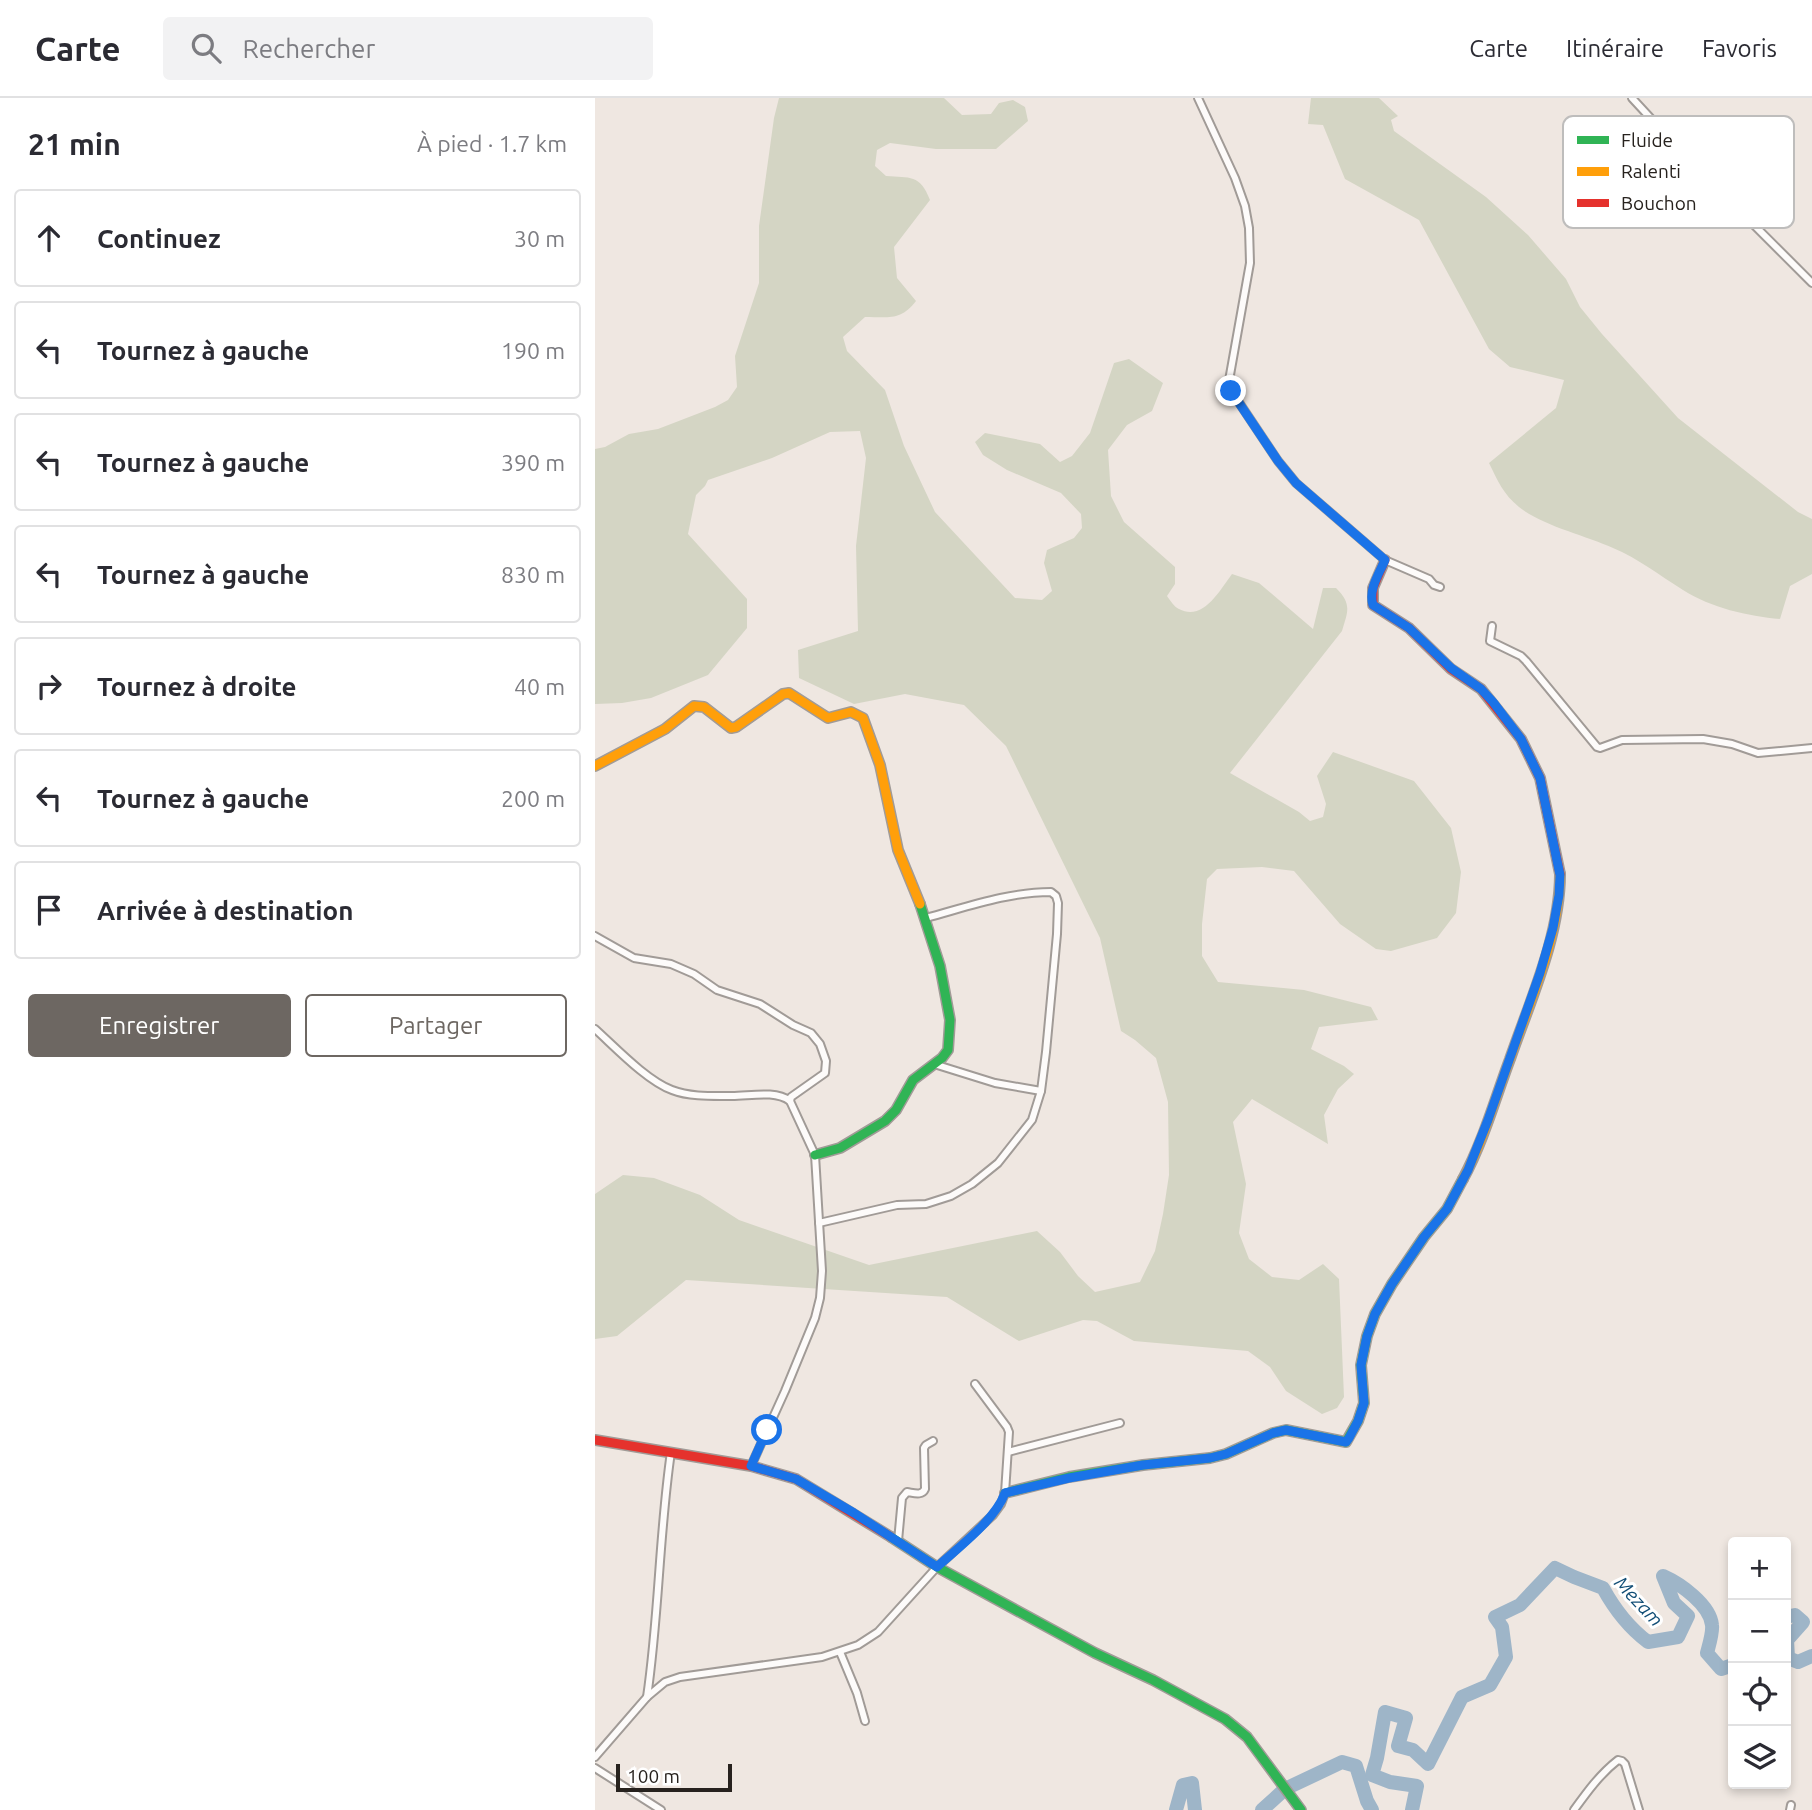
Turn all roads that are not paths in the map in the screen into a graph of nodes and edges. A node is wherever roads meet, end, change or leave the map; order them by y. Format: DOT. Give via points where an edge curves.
graph roads {
  1 [pos="1198,98"];
  2 [pos="1632,98"];
  3 [pos="1649,116"];
  4 [pos="1757,228"];
  5 [pos="1812,283"];
  6 [pos="1385,560"];
  7 [pos="1440,587"];
  8 [pos="1492,626"];
  9 [pos="1812,748"];
  10 [pos="595,766"];
  11 [pos="926,918"];
  12 [pos="595,936"];
  13 [pos="595,1029"];
  14 [pos="934,1064"];
  15 [pos="1041,1091"];
  16 [pos="790,1101"];
  17 [pos="815,1155"];
  18 [pos="819,1223"];
  19 [pos="975,1384"];
  20 [pos="1120,1423"];
  21 [pos="595,1440"];
  22 [pos="933,1441"];
  23 [pos="671,1452"];
  24 [pos="1008,1452"];
  25 [pos="751,1466"];
  26 [pos="1005,1493"];
  27 [pos="898,1541"];
  28 [pos="937,1567"];
  29 [pos="840,1652"];
  30 [pos="647,1697"];
  31 [pos="865,1721"];
  32 [pos="595,1757"];
  33 [pos="595,1768"];
  34 [pos="1299,1807"];
  35 [pos="661,1810"];
  36 [pos="1574,1810"];
  37 [pos="1639,1810"];
  1 -- 6 [label="street" via="1235,178 1249,228 1249,263 1228,386 1296,483"];
  2 -- 3 [label="street"];
  4 -- 5 [label="street"];
  6 -- 7 [label="street"];
  6 -- 26 [label="street" via="1372,590 1373,605 1409,628 1481,689 1521,739 1540,778 1560,875 1553,928 1540,973 1468,1170 1447,1209 1375,1314 1361,1365 1364,1403 1346,1442 1286,1430 1210,1458 1131,1467"];
  8 -- 9 [label="street" via="1490,641 1521,656 1597,747 1622,740 1703,738 1758,753"];
  10 -- 11 [label="street" via="664,729 694,706 711,712 731,729 789,693 828,718 857,714 863,718 880,765 898,850"];
  11 -- 14 [label="street" via="950,1020 948,1050"];
  11 -- 15 [label="street" via="1000,898 1042,892 1056,896 1057,934"];
  12 -- 16 [label="street" via="634,958 671,964 694,974 811,1033 826,1060 825,1073"];
  13 -- 16 [label="street" via="669,1089 708,1096 784,1096"];
  14 -- 15 [label="street"];
  14 -- 17 [label="street" via="913,1080 884,1121 840,1148"];
  15 -- 18 [label="street" via="1033,1120 998,1163 972,1184 926,1204 897,1205"];
  16 -- 17 [label="street"];
  17 -- 18 [label="street"];
  18 -- 25 [label="street" via="822,1271 815,1318"];
  19 -- 24 [label="street" via="1007,1427"];
  20 -- 24 [label="street"];
  21 -- 23 [label="street"];
  22 -- 27 [label="street" via="924,1448 924,1492 907,1492 902,1498"];
  23 -- 25 [label="street"];
  23 -- 30 [label="street"];
  24 -- 26 [label="street"];
  25 -- 27 [label="street" via="796,1479"];
  26 -- 28 [label="street" via="993,1515"];
  27 -- 28 [label="street"];
  28 -- 29 [label="street" via="878,1632"];
  28 -- 34 [label="street" via="1225,1719 1247,1737"];
  29 -- 30 [label="street" via="680,1677"];
  29 -- 31 [label="street"];
  30 -- 32 [label="street"];
  33 -- 35 [label="street"];
  36 -- 37 [label="street" via="1618,1760 1625,1764"];
}
